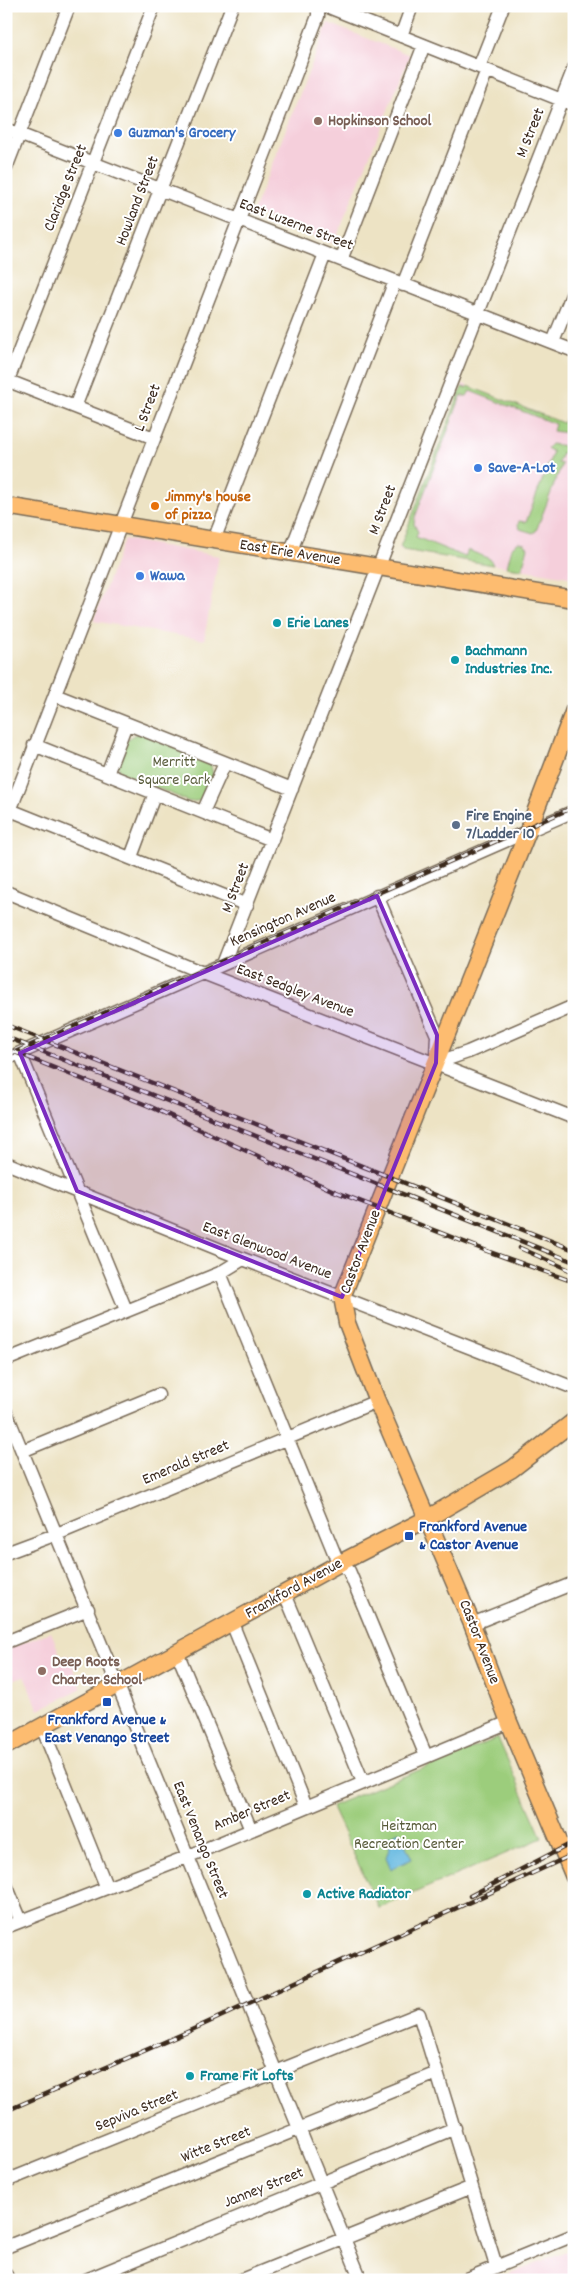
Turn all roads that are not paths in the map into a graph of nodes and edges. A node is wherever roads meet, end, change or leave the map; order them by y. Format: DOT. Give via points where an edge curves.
graph roads {
  1 [pos="70,6"];
  2 [pos="154,6"];
  3 [pos="232,6"];
  4 [pos="318,6"];
  5 [pos="326,6"];
  6 [pos="412,6"];
  7 [pos="503,6"];
  8 [pos="401,36"];
  9 [pos="424,45"];
  10 [pos="483,68"];
  11 [pos="574,68"];
  12 [pos="562,100"];
  13 [pos="574,105"];
  14 [pos="6,129"];
  15 [pos="20,134"];
  16 [pos="94,163"];
  17 [pos="6,168"];
  18 [pos="160,189"];
  19 [pos="238,220"];
  20 [pos="324,254"];
  21 [pos="340,260"];
  22 [pos="399,283"];
  23 [pos="574,290"];
  24 [pos="478,314"];
  25 [pos="553,342"];
  26 [pos="574,351"];
  27 [pos="7,380"];
  28 [pos="75,407"];
  29 [pos="154,438"];
  30 [pos="6,506"];
  31 [pos="120,525"];
  32 [pos="214,540"];
  33 [pos="290,553"];
  34 [pos="379,567"];
  35 [pos="574,599"];
  36 [pos="55,695"];
  37 [pos="574,710"];
  38 [pos="126,724"];
  39 [pos="34,745"];
  40 [pos="225,762"];
  41 [pos="107,774"];
  42 [pos="292,789"];
  43 [pos="155,793"];
  44 [pos="574,811"];
  45 [pos="203,812"];
  46 [pos="8,815"];
  47 [pos="528,831"];
  48 [pos="272,840"];
  49 [pos="131,857"];
  50 [pos="6,892"];
  51 [pos="377,896"];
  52 [pos="247,905"];
  53 [pos="223,964"];
  54 [pos="203,973"];
  55 [pos="574,1006"];
  56 [pos="20,1053"];
  57 [pos="6,1059"];
  58 [pos="436,1063"];
  59 [pos="574,1118"];
  60 [pos="6,1162"];
  61 [pos="76,1191"];
  62 [pos="243,1259"];
  63 [pos="220,1273"];
  64 [pos="342,1297"];
  65 [pos="126,1310"];
  66 [pos="6,1360"];
  67 [pos="574,1388"];
  68 [pos="158,1395"];
  69 [pos="377,1401"];
  70 [pos="6,1412"];
  71 [pos="574,1421"];
  72 [pos="287,1439"];
  73 [pos="22,1451"];
  74 [pos="428,1518"];
  75 [pos="57,1534"];
  76 [pos="6,1553"];
  77 [pos="340,1563"];
  78 [pos="574,1583"];
  79 [pos="285,1594"];
  80 [pos="88,1609"];
  81 [pos="232,1623"];
  82 [pos="472,1624"];
  83 [pos="6,1642"];
  84 [pos="177,1652"];
  85 [pos="118,1684"];
  86 [pos="509,1722"];
  87 [pos="42,1727"];
  88 [pos="6,1746"];
  89 [pos="426,1756"];
  90 [pos="362,1782"];
  91 [pos="306,1806"];
  92 [pos="251,1830"];
  93 [pos="189,1856"];
  94 [pos="574,1876"];
  95 [pos="6,1885"];
  96 [pos="106,1886"];
  97 [pos="21,1921"];
  98 [pos="6,1926"];
  99 [pos="276,2072"];
  100 [pos="437,2073"];
  101 [pos="455,2128"];
  102 [pos="300,2129"];
  103 [pos="6,2182"];
  104 [pos="322,2182"];
  105 [pos="472,2187"];
  106 [pos="574,2236"];
  107 [pos="344,2238"];
  108 [pos="6,2247"];
  109 [pos="496,2266"];
  110 [pos="6,2275"];
  111 [pos="8,2280"];
  112 [pos="86,2280"];
  113 [pos="241,2280"];
  114 [pos="361,2280"];
  115 [pos="464,2280"];
  1 -- 15 [label="street"];
  2 -- 16 [label="street, Claridge Street"];
  3 -- 18 [label="street, Howland Street"];
  4 -- 19 [label="street, L Street" via="318,16"];
  5 -- 8 [label="street"];
  6 -- 8 [label="street"];
  7 -- 10 [label="street"];
  8 -- 9 [label="street"];
  9 -- 10 [label="street"];
  9 -- 21 [label="street"];
  10 -- 12 [label="street"];
  10 -- 22 [label="street"];
  11 -- 12 [label="street, M Street"];
  12 -- 13 [label="street"];
  12 -- 24 [label="street, M Street"];
  14 -- 15 [label="street, East Luzerne Street"];
  15 -- 16 [label="street, East Luzerne Street"];
  15 -- 17 [label="street"];
  16 -- 18 [label="street, East Luzerne Street"];
  16 -- 27 [label="street, Claridge Street"];
  18 -- 19 [label="street, East Luzerne Street"];
  18 -- 28 [label="street, Howland Street"];
  19 -- 20 [label="street, East Luzerne Street"];
  19 -- 29 [label="street, L Street"];
  20 -- 21 [label="street, East Luzerne Street"];
  20 -- 32 [label="street"];
  21 -- 22 [label="street, East Luzerne Street"];
  22 -- 24 [label="street, East Luzerne Street"];
  22 -- 33 [label="street"];
  23 -- 25 [label="street"];
  24 -- 25 [label="street, East Luzerne Street"];
  24 -- 34 [label="street, M Street"];
  25 -- 26 [label="street, East Luzerne Street"];
  27 -- 28 [label="street"];
  28 -- 29 [label="street"];
  29 -- 31 [label="street, L Street"];
  30 -- 31 [label="main road, East Erie Avenue"];
  31 -- 32 [label="main road, East Erie Avenue"];
  31 -- 36 [label="street, L Street"];
  32 -- 33 [label="main road, East Erie Avenue"];
  33 -- 34 [label="main road, East Erie Avenue"];
  34 -- 35 [label="main road, East Erie Avenue"];
  34 -- 42 [label="street, M Street"];
  36 -- 38 [label="street"];
  36 -- 39 [label="street, L Street"];
  37 -- 47 [label="main road, Castor Avenue"];
  38 -- 40 [label="street"];
  38 -- 41 [label="street"];
  39 -- 41 [label="street"];
  39 -- 46 [label="street, L Street"];
  40 -- 42 [label="street"];
  40 -- 45 [label="street"];
  41 -- 43 [label="street"];
  42 -- 48 [label="street, M Street"];
  43 -- 45 [label="street"];
  43 -- 49 [label="street"];
  44 -- 47 [label="street, Kensington Avenue"];
  45 -- 48 [label="street"];
  46 -- 49 [label="street"];
  47 -- 51 [label="street, Kensington Avenue"];
  47 -- 58 [label="main road, Castor Avenue"];
  48 -- 52 [label="street, M Street"];
  49 -- 52 [label="street"];
  50 -- 54 [label="street, East Sedgley Avenue"];
  51 -- 53 [label="street, Kensington Avenue"];
  51 -- 58 [label="street" via="436,1034"];
  52 -- 53 [label="street, M Street"];
  53 -- 54 [label="street, Kensington Avenue"];
  54 -- 56 [label="street, Kensington Avenue"];
  54 -- 58 [label="street, East Sedgley Avenue"];
  55 -- 58 [label="street"];
  56 -- 57 [label="street, Kensington Avenue"];
  56 -- 61 [label="street"];
  58 -- 59 [label="street, East Sedgley Avenue"];
  58 -- 64 [label="main road, Castor Avenue"];
  60 -- 61 [label="street, East Glenwood Avenue"];
  61 -- 62 [label="street, East Glenwood Avenue"];
  61 -- 65 [label="street"];
  62 -- 63 [label="street"];
  62 -- 64 [label="street, East Glenwood Avenue"];
  63 -- 65 [label="street"];
  63 -- 72 [label="street"];
  64 -- 67 [label="street, East Glenwood Avenue"];
  64 -- 69 [label="main road, Castor Avenue" via="346,1323"];
  65 -- 66 [label="street"];
  68 -- 73 [label="street"];
  69 -- 72 [label="street, Emerald Street"];
  69 -- 74 [label="main road, Castor Avenue"];
  70 -- 73 [label="street, East Venango Street"];
  71 -- 74 [label="main road, Frankford Avenue" via="512,1469"];
  72 -- 75 [label="street, Emerald Street"];
  72 -- 77 [label="street"];
  73 -- 75 [label="street, East Venango Street"];
  74 -- 77 [label="main road, Frankford Avenue"];
  74 -- 82 [label="main road, Castor Avenue"];
  75 -- 76 [label="street, Emerald Street"];
  75 -- 80 [label="street, East Venango Street"];
  77 -- 79 [label="main road, Frankford Avenue"];
  77 -- 89 [label="street" via="349,1571"];
  78 -- 82 [label="street"];
  79 -- 81 [label="main road, Frankford Avenue"];
  79 -- 90 [label="street"];
  80 -- 83 [label="street"];
  80 -- 85 [label="street, East Venango Street"];
  81 -- 84 [label="main road, Frankford Avenue"];
  81 -- 91 [label="street"];
  82 -- 86 [label="main road, Castor Avenue"];
  84 -- 85 [label="main road, Frankford Avenue"];
  84 -- 92 [label="street"];
  85 -- 87 [label="main road, Frankford Avenue"];
  85 -- 93 [label="street, East Venango Street"];
  86 -- 89 [label="street, Amber Street"];
  86 -- 94 [label="main road, Castor Avenue"];
  87 -- 88 [label="main road, Frankford Avenue"];
  87 -- 96 [label="street"];
  89 -- 90 [label="street, Amber Street"];
  90 -- 91 [label="street, Amber Street"];
  91 -- 92 [label="street, Amber Street"];
  92 -- 93 [label="street, Amber Street"];
  93 -- 96 [label="street, Amber Street"];
  93 -- 99 [label="street, East Venango Street"];
  95 -- 97 [label="street"];
  96 -- 97 [label="street, Amber Street"];
  97 -- 98 [label="street, Amber Street"];
  99 -- 100 [label="street, Sepviva Street" via="419,2014"];
  99 -- 102 [label="street, East Venango Street"];
  99 -- 103 [label="street, Sepviva Street"];
  100 -- 101 [label="street"];
  100 -- 102 [label="street, Witte Street"];
  101 -- 104 [label="street, Janney Street"];
  101 -- 105 [label="street"];
  102 -- 104 [label="street, East Venango Street"];
  102 -- 108 [label="street, Witte Street"];
  104 -- 107 [label="street, East Venango Street"];
  104 -- 112 [label="street, Janney Street"];
  105 -- 107 [label="street"];
  105 -- 109 [label="street"];
  106 -- 109 [label="street"];
  107 -- 113 [label="street"];
  107 -- 114 [label="street, East Venango Street"];
  109 -- 115 [label="street"];
  110 -- 111 [label="street"];
}
